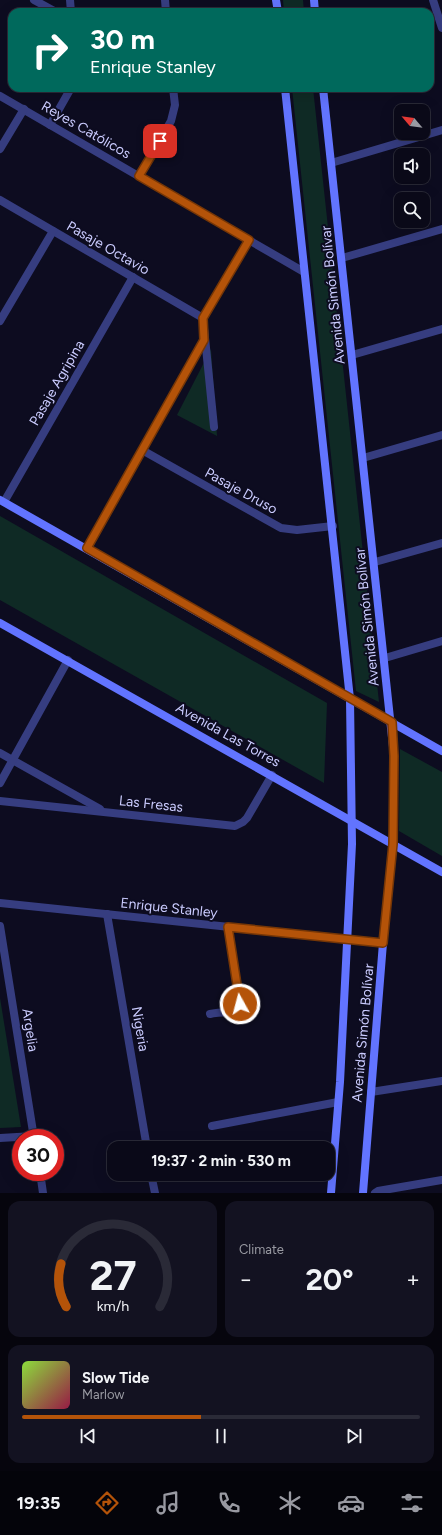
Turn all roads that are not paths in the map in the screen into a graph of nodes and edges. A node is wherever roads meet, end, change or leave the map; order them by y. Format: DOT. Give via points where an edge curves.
graph roads {
  1 [pos="34,0"];
  2 [pos="433,0"];
  3 [pos="49,8"];
  4 [pos="442,28"];
  5 [pos="69,92"];
  6 [pos="173,92"];
  7 [pos="285,92"];
  8 [pos="324,92"];
  9 [pos="0,96"];
  10 [pos="24,109"];
  11 [pos="50,125"];
  12 [pos="442,130"];
  13 [pos="0,149"];
  14 [pos="331,163"];
  15 [pos="139,176"];
  16 [pos="0,200"];
  17 [pos="442,229"];
  18 [pos="53,231"];
  19 [pos="249,240"];
  20 [pos="342,258"];
  21 [pos="304,272"];
  22 [pos="133,277"];
  23 [pos="203,318"];
  24 [pos="0,321"];
  25 [pos="442,329"];
  26 [pos="204,340"];
  27 [pos="352,355"];
  28 [pos="214,427"];
  29 [pos="442,435"];
  30 [pos="142,450"];
  31 [pos="363,458"];
  32 [pos="2,501"];
  33 [pos="333,526"];
  34 [pos="442,543"];
  35 [pos="87,548"];
  36 [pos="375,562"];
  37 [pos="0,623"];
  38 [pos="442,641"];
  39 [pos="385,658"];
  40 [pos="68,660"];
  41 [pos="350,699"];
  42 [pos="392,722"];
  43 [pos="442,751"];
  44 [pos="0,753"];
  45 [pos="13,760"];
  46 [pos="272,775"];
  47 [pos="0,784"];
  48 [pos="0,801"];
  49 [pos="104,812"];
  50 [pos="352,820"];
  51 [pos="393,844"];
  52 [pos="442,872"];
  53 [pos="0,903"];
  54 [pos="107,914"];
  55 [pos="0,926"];
  56 [pos="228,927"];
  57 [pos="348,939"];
  58 [pos="383,943"];
  59 [pos="210,1014"];
  60 [pos="442,1080"];
  61 [pos="371,1092"];
  62 [pos="338,1102"];
  63 [pos="212,1126"];
  64 [pos="33,1129"];
  65 [pos="0,1138"];
  66 [pos="12,1138"];
  67 [pos="146,1141"];
  68 [pos="442,1180"];
  69 [pos="41,1181"];
  70 [pos="152,1181"];
  71 [pos="43,1193"];
  72 [pos="155,1193"];
  73 [pos="331,1193"];
  74 [pos="363,1193"];
  75 [pos="375,1193"];
  1 -- 3 [label="street"];
  2 -- 4 [label="street"];
  5 -- 11 [label="street"];
  6 -- 15 [label="street" via="175,105 171,121"];
  7 -- 21 [label="main road, Avenida Simón Bolívar"];
  8 -- 14 [label="main road, Avenida Simón Bolívar"];
  9 -- 10 [label="street, Reyes Católicos"];
  10 -- 11 [label="street, Reyes Católicos"];
  10 -- 13 [label="street"];
  11 -- 15 [label="street, Reyes Católicos"];
  12 -- 14 [label="street"];
  14 -- 20 [label="main road, Avenida Simón Bolívar"];
  15 -- 19 [label="street, Reyes Católicos"];
  16 -- 18 [label="street, Pasaje Octavio"];
  17 -- 20 [label="street"];
  18 -- 22 [label="street, Pasaje Octavio"];
  18 -- 24 [label="street"];
  19 -- 21 [label="street, Reyes Católicos"];
  19 -- 23 [label="street"];
  20 -- 27 [label="main road, Avenida Simón Bolívar"];
  21 -- 33 [label="main road, Avenida Simón Bolívar"];
  22 -- 23 [label="street, Pasaje Octavio"];
  22 -- 32 [label="street, Pasaje Agripina"];
  23 -- 26 [label="street"];
  25 -- 27 [label="street"];
  26 -- 28 [label="street"];
  26 -- 30 [label="street"];
  27 -- 31 [label="main road, Avenida Simón Bolívar"];
  29 -- 31 [label="street"];
  30 -- 33 [label="street, Pasaje Druso" via="281,528 297,530"];
  30 -- 35 [label="street"];
  31 -- 36 [label="main road, Avenida Simón Bolívar"];
  32 -- 35 [label="main road"];
  33 -- 41 [label="main road, Avenida Simón Bolívar"];
  34 -- 36 [label="street"];
  35 -- 41 [label="main road"];
  36 -- 39 [label="main road, Avenida Simón Bolívar"];
  37 -- 40 [label="main road, Avenida Las Torres"];
  38 -- 39 [label="street"];
  39 -- 42 [label="main road, Avenida Simón Bolívar"];
  40 -- 45 [label="street"];
  40 -- 46 [label="main road, Avenida Las Torres"];
  41 -- 42 [label="main road"];
  41 -- 50 [label="main road, Avenida Simón Bolívar"];
  42 -- 43 [label="main road"];
  42 -- 51 [label="main road, Avenida Simón Bolívar"];
  44 -- 45 [label="street"];
  45 -- 47 [label="street"];
  45 -- 49 [label="street"];
  46 -- 49 [label="street, Las Fresas" via="247,818 235,826"];
  46 -- 50 [label="main road, Avenida Las Torres"];
  48 -- 49 [label="street, Las Fresas"];
  50 -- 51 [label="main road, Avenida Las Torres"];
  50 -- 57 [label="main road, Avenida Simón Bolívar"];
  51 -- 52 [label="main road, Avenida Las Torres"];
  51 -- 58 [label="main road, Avenida Simón Bolívar"];
  53 -- 54 [label="street, Enrique Stanley"];
  54 -- 56 [label="street, Enrique Stanley"];
  54 -- 67 [label="street, Nigeria"];
  55 -- 64 [label="street, Argelia"];
  56 -- 57 [label="street, Enrique Stanley"];
  56 -- 59 [label="street" via="240,1004 234,1010"];
  57 -- 58 [label="street, Enrique Stanley"];
  57 -- 62 [label="main road, Avenida Simón Bolívar"];
  58 -- 61 [label="main road, Avenida Simón Bolívar"];
  60 -- 61 [label="street"];
  61 -- 74 [label="main road, Avenida Simón Bolívar"];
  62 -- 63 [label="street"];
  62 -- 73 [label="main road, Avenida Simón Bolívar"];
  65 -- 66 [label="street"];
  68 -- 75 [label="street"];
  69 -- 71 [label="street"];
  70 -- 72 [label="street"];
}
